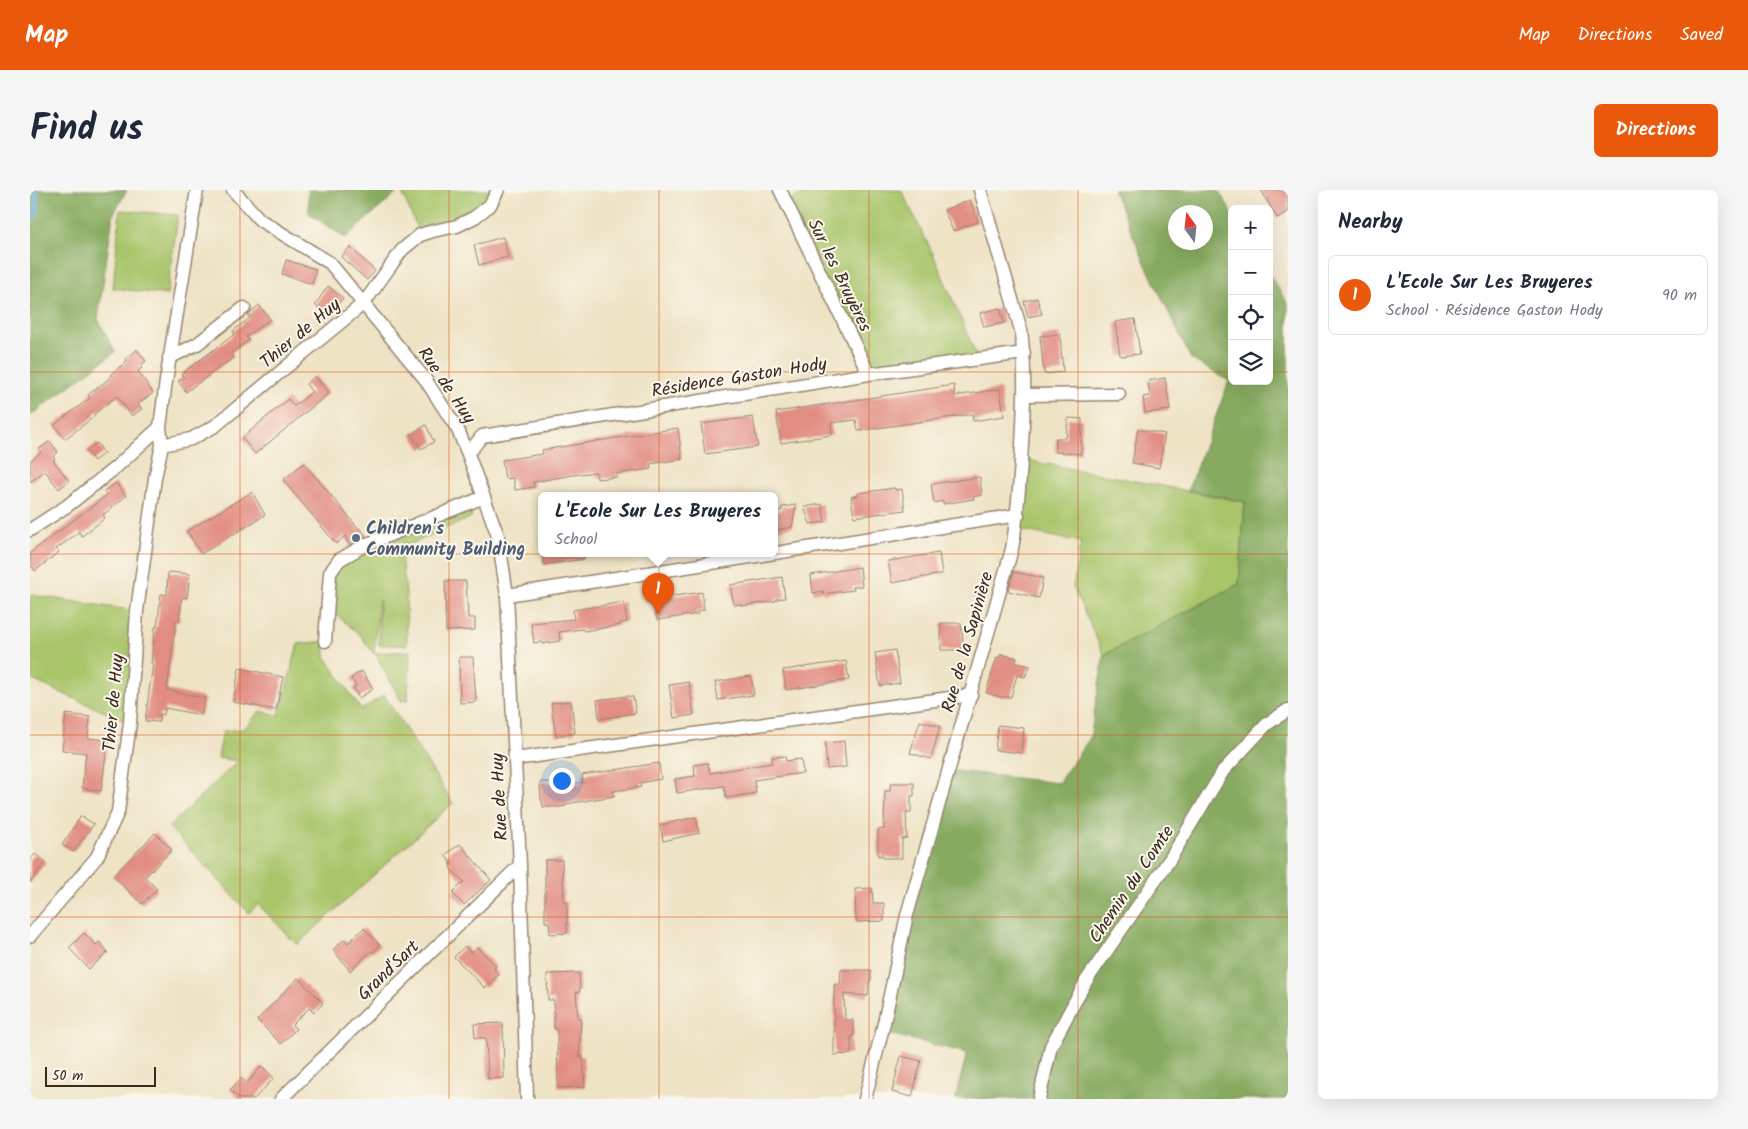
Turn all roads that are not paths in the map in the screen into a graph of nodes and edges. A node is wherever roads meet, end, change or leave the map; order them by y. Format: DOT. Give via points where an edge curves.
graph roads {
  1 [pos="197,190"];
  2 [pos="234,190"];
  3 [pos="498,190"];
  4 [pos="780,190"];
  5 [pos="980,190"];
  6 [pos="364,303"];
  7 [pos="244,308"];
  8 [pos="1024,353"];
  9 [pos="169,358"];
  10 [pos="868,374"];
  11 [pos="1119,394"];
  12 [pos="1025,395"];
  13 [pos="160,427"];
  14 [pos="162,445"];
  15 [pos="468,454"];
  16 [pos="484,497"];
  17 [pos="1018,515"];
  18 [pos="30,530"];
  19 [pos="778,553"];
  20 [pos="750,557"];
  21 [pos="507,595"];
  22 [pos="325,641"];
  23 [pos="971,696"];
  24 [pos="1288,710"];
  25 [pos="515,759"];
  26 [pos="520,865"];
  27 [pos="30,936"];
  28 [pos="281,1099"];
  29 [pos="527,1099"];
  30 [pos="865,1099"];
  31 [pos="1038,1099"];
  1 -- 9 [label="street, Thier de Huy"];
  2 -- 6 [label="street, Thier de Huy" via="260,220 330,263"];
  3 -- 6 [label="street" via="490,205 475,217 457,226 420,235 402,250"];
  4 -- 10 [label="street, Sur les Bruyères"];
  5 -- 8 [label="street, Rue de la Sapinière" via="1021,330"];
  6 -- 14 [label="street, Thier de Huy" via="215,426 191,439"];
  6 -- 15 [label="street, Rue de Huy" via="426,379 454,423"];
  7 -- 9 [label="street" via="197,344"];
  8 -- 10 [label="street, Résidence Gaston Hody"];
  8 -- 12 [label="street, Rue de la Sapinière"];
  9 -- 13 [label="street, Thier de Huy"];
  10 -- 15 [label="street, Résidence Gaston Hody" via="482,436"];
  11 -- 12 [label="street"];
  12 -- 17 [label="street, Rue de la Sapinière"];
  13 -- 14 [label="street, Thier de Huy"];
  13 -- 18 [label="street" via="68,506"];
  14 -- 27 [label="street, Thier de Huy" via="138,611 130,723 118,812 97,857"];
  15 -- 16 [label="street, Rue de Huy"];
  16 -- 21 [label="street, Rue de Huy" via="498,536"];
  16 -- 22 [label="street" via="365,545 339,560 330,573"];
  17 -- 19 [label="street"];
  17 -- 23 [label="street, Rue de la Sapinière" via="1012,549"];
  20 -- 21 [label="street"];
  21 -- 25 [label="street, Rue de Huy"];
  23 -- 25 [label="street"];
  23 -- 30 [label="street, Rue de la Sapinière" via="907,914"];
  24 -- 31 [label="street, Chemin du Comte" via="1268,724 1223,771 1170,859 1086,981 1050,1046"];
  25 -- 26 [label="street, Rue de Huy"];
  26 -- 28 [label="street, Grand'Sart"];
  26 -- 29 [label="street, Rue de Huy"];
}
